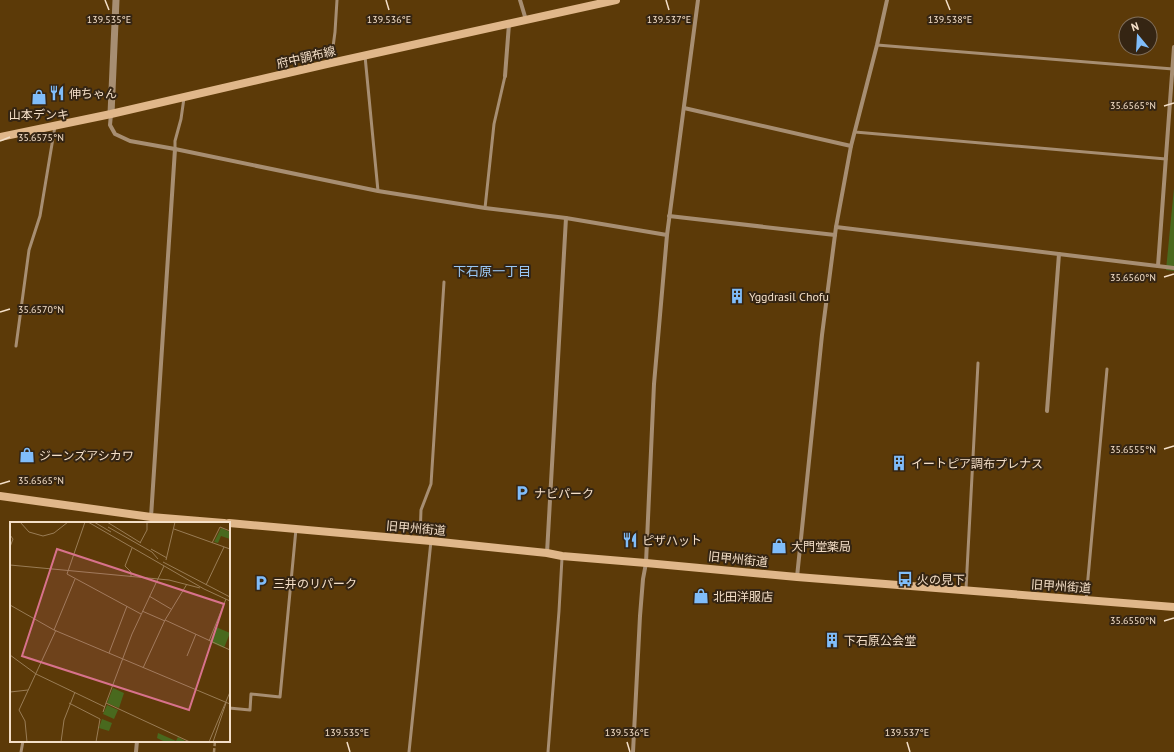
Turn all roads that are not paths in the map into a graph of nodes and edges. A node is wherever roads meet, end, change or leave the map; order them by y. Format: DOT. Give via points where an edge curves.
graph roads {
  1 [pos="116,0"];
  2 [pos="338,0"];
  3 [pos="520,0"];
  4 [pos="616,0"];
  5 [pos="698,0"];
  6 [pos="887,0"];
  7 [pos="526,20"];
  8 [pos="508,24"];
  9 [pos="877,45"];
  10 [pos="1174,47"];
  11 [pos="365,56"];
  12 [pos="1174,59"];
  13 [pos="331,63"];
  14 [pos="1172,69"];
  15 [pos="504,76"];
  16 [pos="184,97"];
  17 [pos="684,108"];
  18 [pos="111,114"];
  19 [pos="56,125"];
  20 [pos="855,132"];
  21 [pos="1,135"];
  22 [pos="851,146"];
  23 [pos="175,149"];
  24 [pos="1166,159"];
  25 [pos="378,191"];
  26 [pos="485,208"];
  27 [pos="669,216"];
  28 [pos="566,218"];
  29 [pos="836,227"];
  30 [pos="667,235"];
  31 [pos="835,235"];
  32 [pos="1060,254"];
  33 [pos="1158,266"];
  34 [pos="1174,268"];
  35 [pos="444,282"];
  36 [pos="16,346"];
  37 [pos="978,363"];
  38 [pos="1107,369"];
  39 [pos="1047,412"];
  40 [pos="0,496"];
  41 [pos="151,517"];
  42 [pos="160,520"];
  43 [pos="203,522"];
  44 [pos="230,524"];
  45 [pos="296,529"];
  46 [pos="420,540"];
  47 [pos="431,541"];
  48 [pos="547,553"];
  49 [pos="562,556"];
  50 [pos="646,562"];
  51 [pos="797,577"];
  52 [pos="965,591"];
  53 [pos="1086,600"];
  54 [pos="1174,607"];
  55 [pos="230,708"];
  56 [pos="23,742"];
  57 [pos="137,742"];
  58 [pos="21,752"];
  59 [pos="136,752"];
  60 [pos="409,752"];
  61 [pos="548,752"];
  62 [pos="633,752"];
  1 -- 18 [label="street"];
  2 -- 13 [label="lane"];
  3 -- 7 [label="street"];
  4 -- 7 [label="main road, 府中調布線"];
  5 -- 17 [label="street"];
  6 -- 9 [label="street"];
  7 -- 8 [label="main road, 府中調布線"];
  8 -- 11 [label="main road, 府中調布線"];
  8 -- 15 [label="street"];
  9 -- 14 [label="lane"];
  9 -- 20 [label="street"];
  10 -- 12 [label="street"];
  11 -- 13 [label="main road, 府中調布線"];
  11 -- 25 [label="lane"];
  12 -- 14 [label="street"];
  13 -- 16 [label="main road, 府中調布線"];
  14 -- 24 [label="street"];
  15 -- 26 [label="lane" via="494,124"];
  16 -- 18 [label="main road, 府中調布線"];
  16 -- 23 [label="lane"];
  17 -- 22 [label="street"];
  17 -- 27 [label="street"];
  18 -- 19 [label="main road, 府中調布線"];
  18 -- 23 [label="street" via="110,125 115,134 130,141"];
  19 -- 21 [label="main road, 府中調布線"];
  19 -- 36 [label="lane" via="40,216 29,250"];
  20 -- 22 [label="street"];
  20 -- 24 [label="lane"];
  22 -- 29 [label="street"];
  23 -- 25 [label="street"];
  23 -- 41 [label="street"];
  24 -- 33 [label="street"];
  25 -- 26 [label="street"];
  26 -- 28 [label="street"];
  27 -- 30 [label="street"];
  27 -- 31 [label="street"];
  28 -- 30 [label="street"];
  28 -- 48 [label="street"];
  29 -- 31 [label="street"];
  29 -- 32 [label="street"];
  30 -- 50 [label="street" via="654,384"];
  31 -- 51 [label="street"];
  32 -- 33 [label="street"];
  32 -- 39 [label="street"];
  33 -- 34 [label="street"];
  35 -- 46 [label="lane" via="431,484 421,510"];
  37 -- 52 [label="lane"];
  38 -- 53 [label="lane"];
  40 -- 41 [label="main road"];
  41 -- 42 [label="main road"];
  42 -- 43 [label="main road"];
  44 -- 45 [label="main road, 旧甲州街道"];
  45 -- 46 [label="main road, 旧甲州街道"];
  45 -- 55 [label="lane" via="280,697 251,694 250,710"];
  46 -- 47 [label="main road, 旧甲州街道"];
  47 -- 48 [label="main road, 旧甲州街道"];
  47 -- 60 [label="lane"];
  48 -- 49 [label="main road, 旧甲州街道"];
  49 -- 50 [label="main road, 旧甲州街道"];
  49 -- 61 [label="lane"];
  50 -- 51 [label="main road, 旧甲州街道"];
  50 -- 62 [label="street" via="640,616"];
  51 -- 52 [label="main road, 旧甲州街道"];
  52 -- 53 [label="main road, 旧甲州街道"];
  53 -- 54 [label="main road, 旧甲州街道"];
  56 -- 58 [label="lane"];
  57 -- 59 [label="street"];
}
